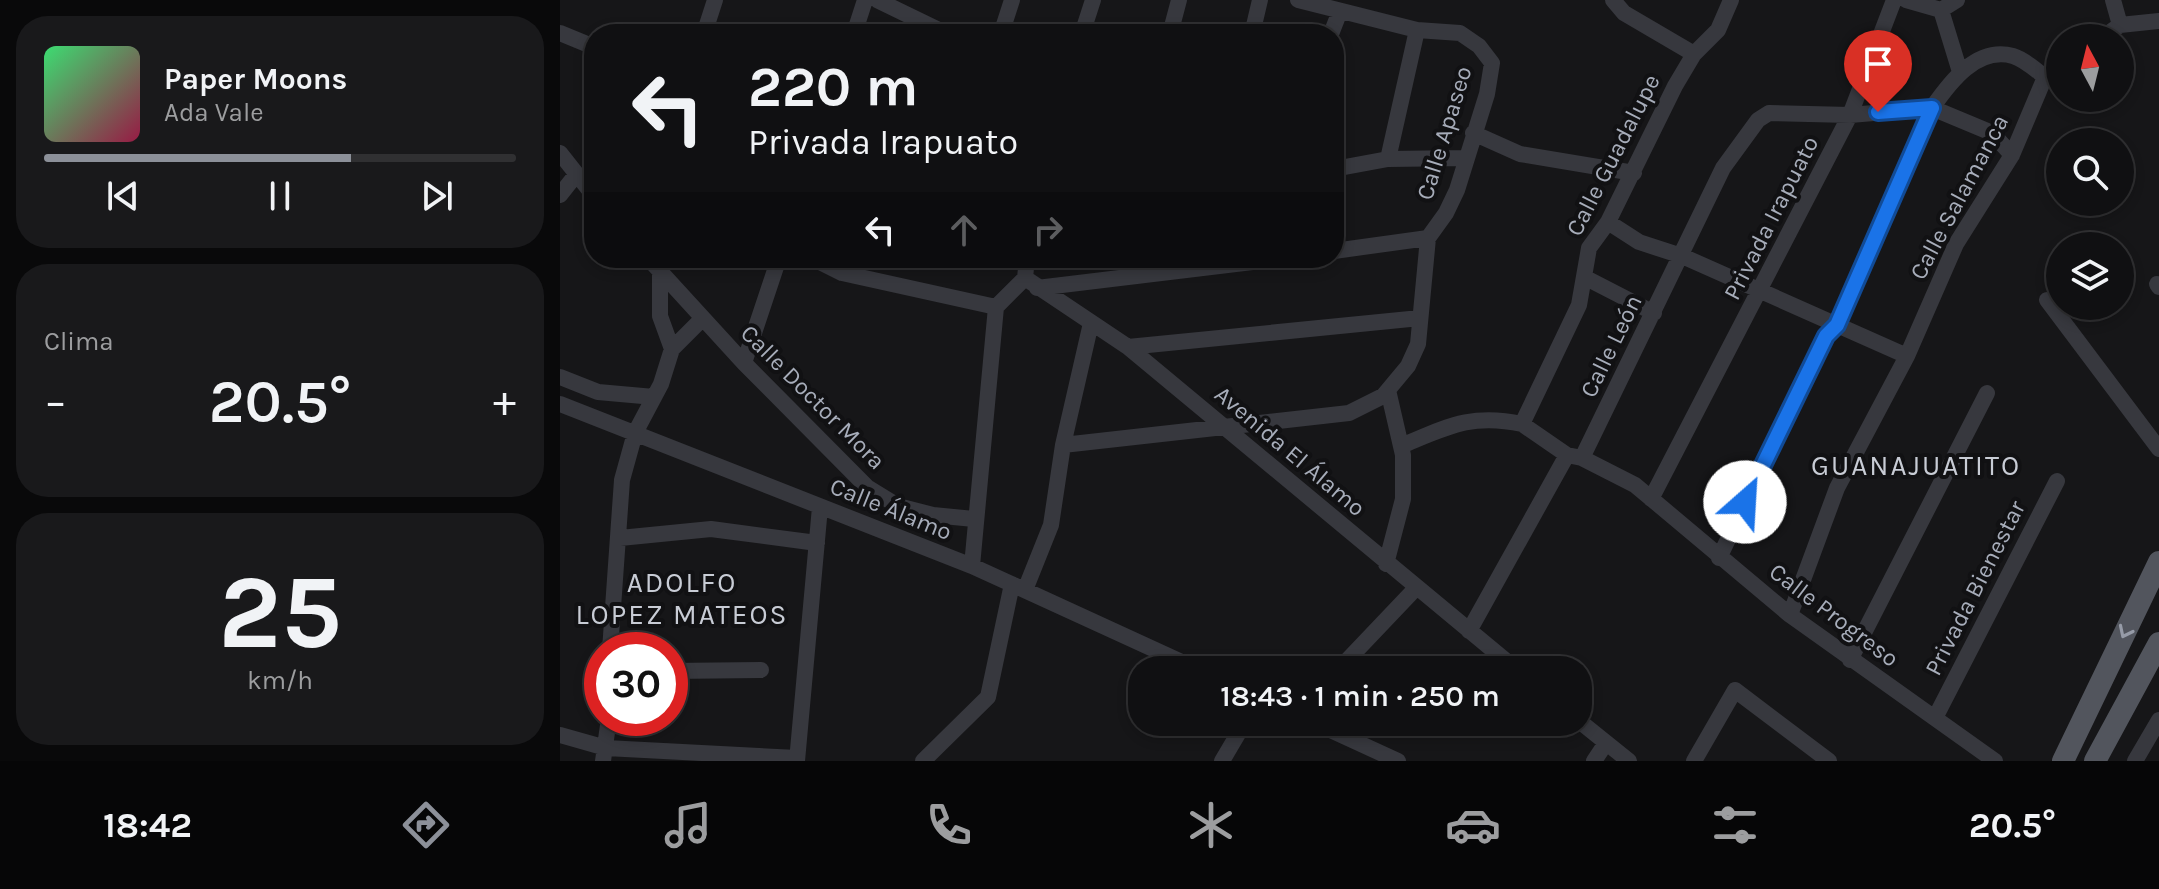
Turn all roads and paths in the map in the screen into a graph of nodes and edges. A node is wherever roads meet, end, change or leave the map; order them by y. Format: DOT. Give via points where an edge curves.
graph roads {
  1 [pos="715,0"];
  2 [pos="865,0"];
  3 [pos="877,0"];
  4 [pos="1012,0"];
  5 [pos="1093,0"];
  6 [pos="1179,0"];
  7 [pos="1260,0"];
  8 [pos="1298,0"];
  9 [pos="1613,0"];
  10 [pos="1731,0"];
  11 [pos="1894,0"];
  12 [pos="1906,0"];
  13 [pos="1957,0"];
  14 [pos="2113,0"];
  15 [pos="1941,10"];
  16 [pos="1340,11"];
  17 [pos="2159,21"];
  18 [pos="707,24"];
  19 [pos="857,24"];
  20 [pos="926,24"];
  21 [pos="1004,24"];
  22 [pos="1085,24"];
  23 [pos="1173,24"];
  24 [pos="1254,24"];
  25 [pos="1335,24"];
  26 [pos="2120,24"];
  27 [pos="2130,24"];
  28 [pos="1417,30"];
  29 [pos="560,33"];
  30 [pos="584,43"];
  31 [pos="1694,54"];
  32 [pos="1960,72"];
  33 [pos="2045,77"];
  34 [pos="1932,108"];
  35 [pos="1850,115"];
  36 [pos="1473,133"];
  37 [pos="560,153"];
  38 [pos="2012,155"];
  39 [pos="1465,158"];
  40 [pos="1388,159"];
  41 [pos="1344,167"];
  42 [pos="1634,173"];
  43 [pos="575,176"];
  44 [pos="584,185"];
  45 [pos="560,195"];
  46 [pos="1608,222"];
  47 [pos="1428,238"];
  48 [pos="1344,250"];
  49 [pos="1682,256"];
  50 [pos="657,268"];
  51 [pos="776,268"];
  52 [pos="832,268"];
  53 [pos="1029,268"];
  54 [pos="1154,268"];
  55 [pos="660,272"];
  56 [pos="1586,278"];
  57 [pos="1031,283"];
  58 [pos="1761,291"];
  59 [pos="996,307"];
  60 [pos="1654,313"];
  61 [pos="1420,318"];
  62 [pos="702,319"];
  63 [pos="2062,320"];
  64 [pos="1091,323"];
  65 [pos="1837,325"];
  66 [pos="1128,347"];
  67 [pos="672,349"];
  68 [pos="1907,356"];
  69 [pos="744,363"];
  70 [pos="560,377"];
  71 [pos="1388,390"];
  72 [pos="1987,393"];
  73 [pos="621,396"];
  74 [pos="654,397"];
  75 [pos="560,404"];
  76 [pos="587,414"];
  77 [pos="1522,424"];
  78 [pos="1226,428"];
  79 [pos="635,433"];
  80 [pos="1063,445"];
  81 [pos="1401,446"];
  82 [pos="2159,449"];
  83 [pos="1574,456"];
  84 [pos="2057,481"];
  85 [pos="1651,499"];
  86 [pos="820,507"];
  87 [pos="974,519"];
  88 [pos="620,538"];
  89 [pos="817,543"];
  90 [pos="1719,558"];
  91 [pos="2159,562"];
  92 [pos="1386,564"];
  93 [pos="972,566"];
  94 [pos="1018,587"];
  95 [pos="1416,588"];
  96 [pos="1790,615"];
  97 [pos="1469,631"];
  98 [pos="612,632"];
  99 [pos="2159,643"];
  100 [pos="1168,656"];
  101 [pos="1351,656"];
  102 [pos="1500,656"];
  103 [pos="1850,660"];
  104 [pos="761,670"];
  105 [pos="688,671"];
  106 [pos="1936,716"];
  107 [pos="2159,720"];
  108 [pos="1592,732"];
  109 [pos="560,735"];
  110 [pos="1237,736"];
  111 [pos="1344,736"];
  112 [pos="1606,743"];
  113 [pos="605,754"];
  114 [pos="797,759"];
  115 [pos="923,761"];
  116 [pos="1222,761"];
  117 [pos="1398,761"];
  118 [pos="1594,761"];
  119 [pos="1629,761"];
  120 [pos="1694,761"];
  121 [pos="1829,761"];
  122 [pos="1995,761"];
  123 [pos="2063,761"];
  124 [pos="2095,761"];
  125 [pos="2135,761"];
  1 -- 18 [label="street"];
  2 -- 19 [label="street"];
  3 -- 20 [label="street"];
  4 -- 21 [label="street"];
  5 -- 22 [label="street"];
  6 -- 23 [label="street"];
  7 -- 24 [label="street"];
  8 -- 16 [label="street"];
  9 -- 31 [label="street" via="1624,13"];
  10 -- 31 [label="street, Calle Guadalupe" via="1718,30"];
  11 -- 35 [label="street, Privada Irapuato"];
  12 -- 15 [label="street"];
  13 -- 15 [label="street"];
  14 -- 26 [label="street"];
  15 -- 32 [label="street"];
  16 -- 25 [label="street"];
  16 -- 28 [label="street"];
  17 -- 27 [label="street"];
  28 -- 36 [label="street, Calle Apaseo" via="1460,33 1492,63"];
  28 -- 40 [label="street"];
  29 -- 30 [label="street"];
  31 -- 42 [label="street, Calle Guadalupe"];
  32 -- 33 [label="street" via="1979,60 2013,56"];
  32 -- 34 [label="street"];
  33 -- 38 [label="street, Calle Salamanca"];
  34 -- 35 [label="street"];
  34 -- 38 [label="street" via="1992,133"];
  34 -- 65 [label="street"];
  35 -- 49 [label="street, Calle León" via="1769,113 1758,120 1723,168"];
  35 -- 58 [label="street, Privada Irapuato"];
  36 -- 39 [label="street, Calle Apaseo"];
  36 -- 42 [label="street" via="1520,154"];
  37 -- 43 [label="street"];
  38 -- 68 [label="street, Calle Salamanca" via="1956,244"];
  39 -- 40 [label="street"];
  39 -- 47 [label="street, Calle Apaseo" via="1446,213"];
  40 -- 41 [label="street"];
  42 -- 46 [label="street, Calle Guadalupe"];
  43 -- 44 [label="street"];
  43 -- 45 [label="street"];
  46 -- 49 [label="street" via="1639,242"];
  46 -- 56 [label="street, Calle Guadalupe" via="1589,248"];
  47 -- 48 [label="street"];
  47 -- 61 [label="street, Calle Apaseo"];
  49 -- 58 [label="street"];
  49 -- 60 [label="street, Calle León"];
  50 -- 55 [label="street, Calle Doctor Mora"];
  51 -- 69 [label="street"];
  52 -- 59 [label="street"];
  53 -- 57 [label="street"];
  54 -- 57 [label="street"];
  55 -- 62 [label="street, Calle Doctor Mora"];
  55 -- 67 [label="street" via="660,316"];
  56 -- 60 [label="street"];
  56 -- 77 [label="street, Calle Guadalupe" via="1579,305"];
  57 -- 59 [label="street"];
  57 -- 64 [label="street, Avenida El Álamo"];
  58 -- 65 [label="street"];
  58 -- 85 [label="street, Privada Irapuato"];
  59 -- 87 [label="street"];
  60 -- 83 [label="street, Calle León"];
  61 -- 66 [label="street"];
  61 -- 71 [label="street, Calle Apaseo" via="1418,344"];
  62 -- 67 [label="street"];
  62 -- 69 [label="street, Calle Doctor Mora"];
  63 -- 82 [label="street"];
  64 -- 66 [label="street, Avenida El Álamo"];
  64 -- 80 [label="street"];
  65 -- 68 [label="street"];
  65 -- 90 [label="street" via="1826,336"];
  66 -- 78 [label="street, Avenida El Álamo"];
  67 -- 74 [label="street"];
  68 -- 96 [label="street, Calle Salamanca" via="1837,488"];
  69 -- 87 [label="street, Calle Doctor Mora" via="867,487 898,506"];
  70 -- 73 [label="street"];
  71 -- 78 [label="street, Calle Apaseo" via="1349,413"];
  71 -- 81 [label="street"];
  72 -- 103 [label="street"];
  73 -- 74 [label="street"];
  73 -- 76 [label="street"];
  74 -- 79 [label="street"];
  75 -- 76 [label="street, Calle Álamo"];
  76 -- 79 [label="street, Calle Álamo"];
  77 -- 81 [label="street" via="1492,417 1456,423"];
  77 -- 83 [label="street"];
  78 -- 80 [label="street, Calle Apaseo"];
  78 -- 92 [label="street, Avenida El Álamo"];
  79 -- 86 [label="street, Calle Álamo"];
  79 -- 88 [label="street" via="622,480"];
  80 -- 94 [label="street" via="1051,525"];
  81 -- 92 [label="street" via="1403,499"];
  83 -- 85 [label="street, Calle Progreso" via="1635,485"];
  83 -- 97 [label="street, Calle León"];
  84 -- 106 [label="street, Privada Bienestar"];
  85 -- 90 [label="street, Calle Progreso"];
  86 -- 89 [label="street"];
  86 -- 93 [label="street, Calle Álamo"];
  87 -- 93 [label="street"];
  88 -- 89 [label="street" via="711,529"];
  88 -- 98 [label="street"];
  89 -- 114 [label="street"];
  90 -- 96 [label="street, Calle Progreso"];
  91 -- 123 [label="main road, one-way"];
  92 -- 95 [label="street, Avenida El Álamo"];
  93 -- 94 [label="street, Calle Álamo"];
  94 -- 100 [label="street, Calle Álamo"];
  94 -- 115 [label="street" via="988,697"];
  95 -- 97 [label="street, Avenida El Álamo"];
  95 -- 101 [label="street"];
  96 -- 103 [label="street, Calle Progreso"];
  97 -- 102 [label="street, Avenida El Álamo"];
  99 -- 124 [label="main road"];
  103 -- 106 [label="street, Calle Progreso"];
  104 -- 105 [label="street"];
  106 -- 122 [label="street, Calle Progreso"];
  107 -- 125 [label="street"];
  108 -- 112 [label="street"];
  109 -- 113 [label="street"];
  110 -- 116 [label="street"];
  111 -- 117 [label="street"];
  112 -- 118 [label="street"];
  112 -- 119 [label="street"];
  113 -- 114 [label="street"];
  120 -- 121 [label="street" via="1735,690"];
}
